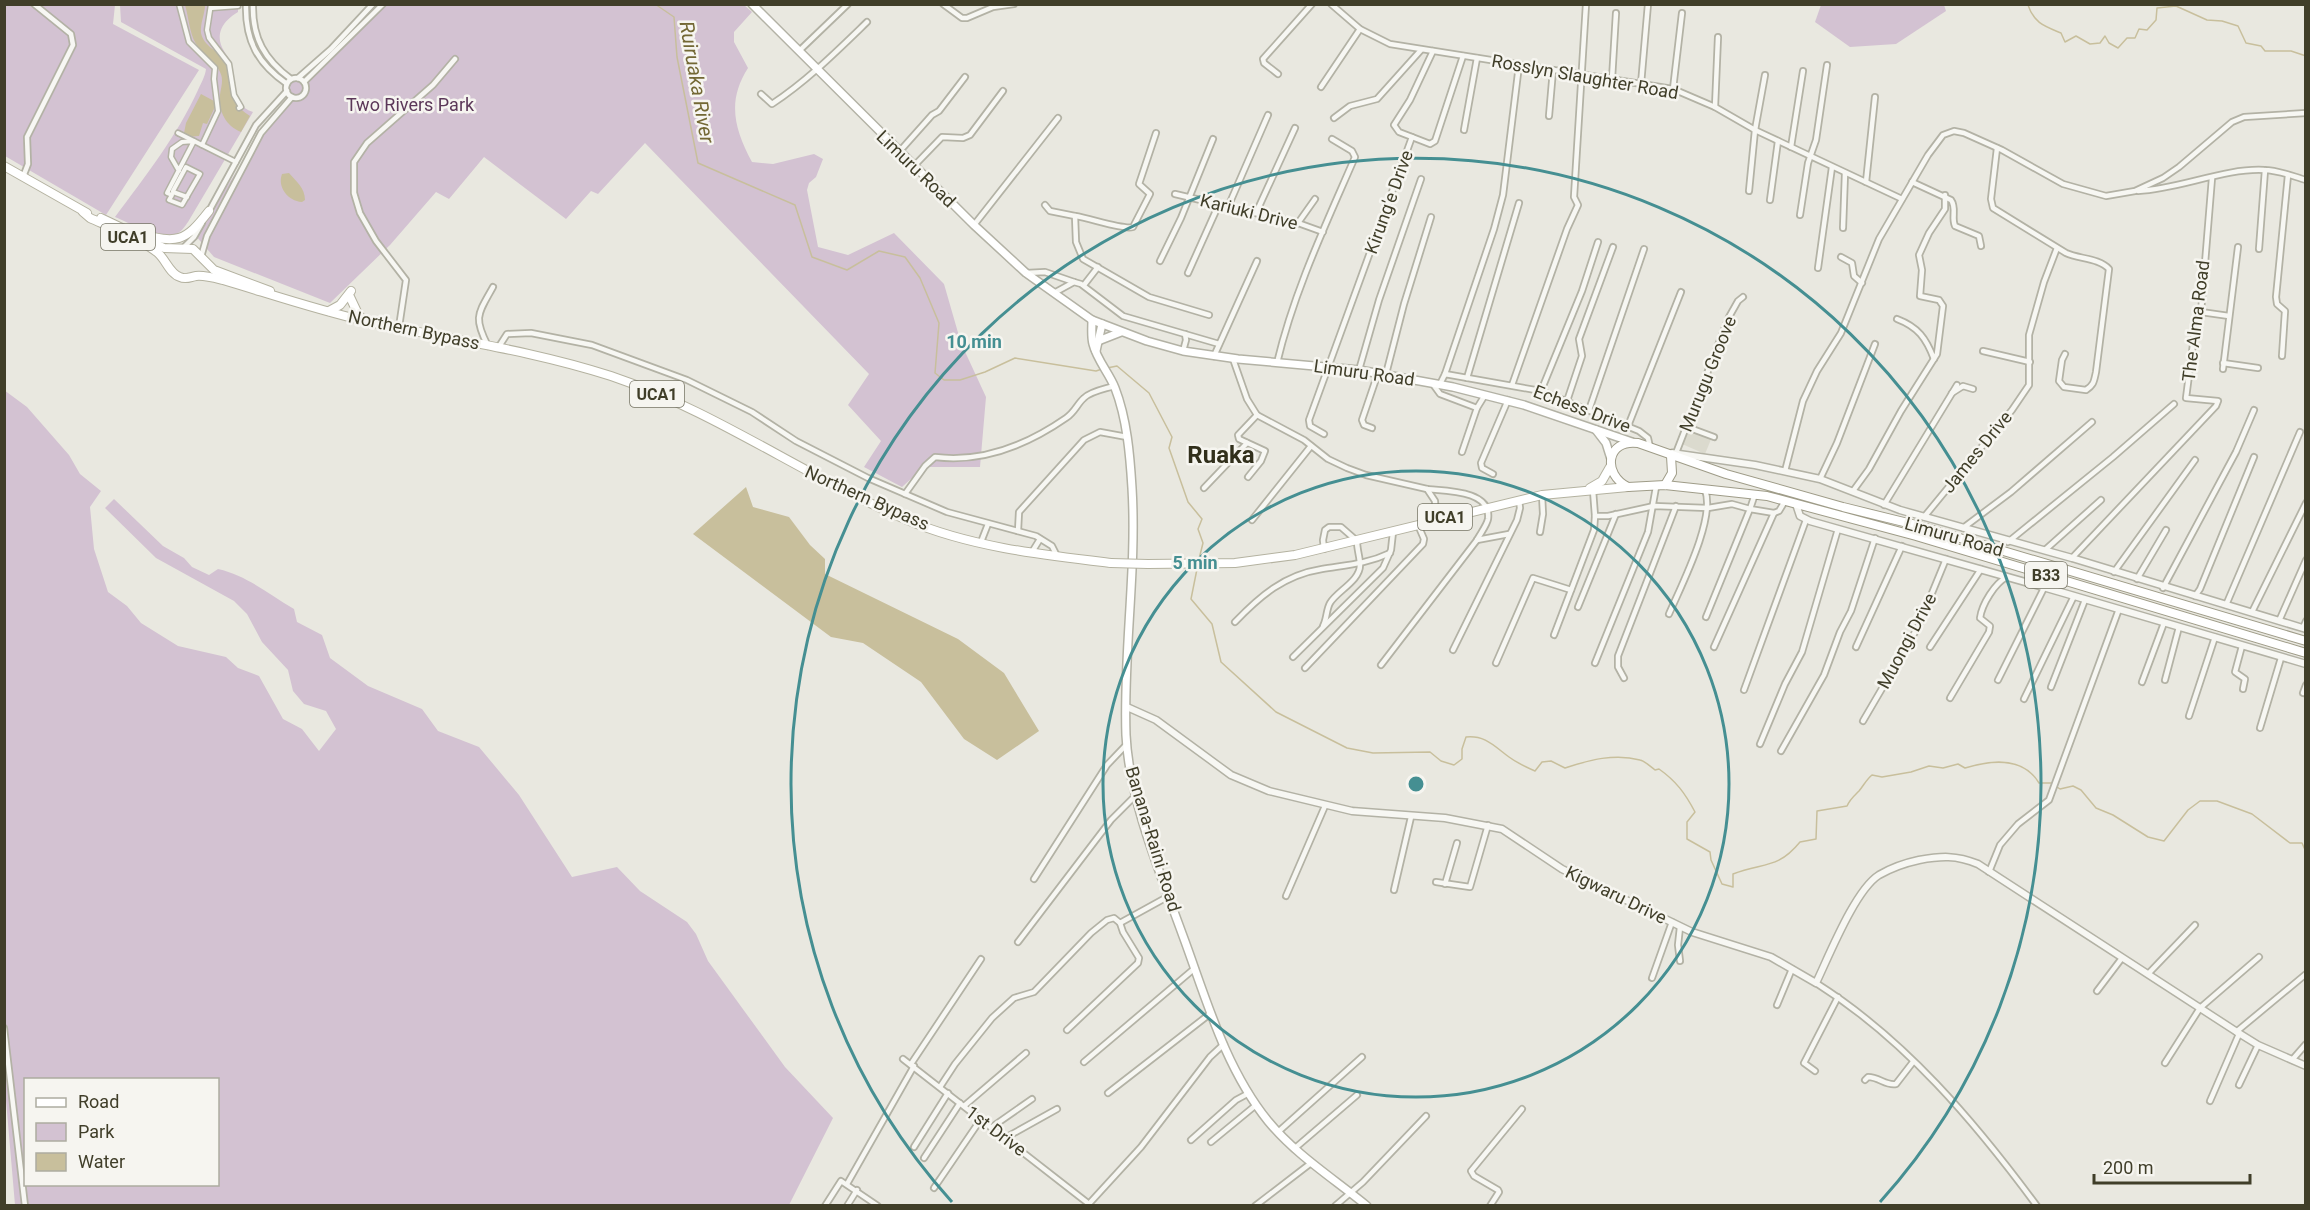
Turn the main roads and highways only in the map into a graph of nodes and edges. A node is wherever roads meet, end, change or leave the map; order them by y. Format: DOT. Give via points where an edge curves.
graph roads {
  1 [pos="757,6"];
  2 [pos="4,166"];
  3 [pos="209,211"];
  4 [pos="83,212"];
  5 [pos="132,232"];
  6 [pos="181,248"];
  7 [pos="201,258"];
  8 [pos="171,267"];
  9 [pos="194,276"];
  10 [pos="276,296"];
  11 [pos="329,311"];
  12 [pos="1092,320"];
  13 [pos="364,321"];
  14 [pos="1101,324"];
  15 [pos="1121,332"];
  16 [pos="1098,341"];
  17 [pos="1096,352"];
  18 [pos="1596,429"];
  19 [pos="1632,442"];
  20 [pos="1671,454"];
  21 [pos="1611,463"];
  22 [pos="1660,486"];
  23 [pos="1628,487"];
  24 [pos="1589,490"];
  25 [pos="1785,501"];
  26 [pos="2306,642"];
  27 [pos="2306,653"];
  28 [pos="1367,1206"];
  1 -- 12 [label="main road, Limuru Road" via="974,225 1026,273"];
  2 -- 4 [label="main road, Northern Bypass / UCA1"];
  3 -- 5 [label="main road" via="182,237 164,239"];
  4 -- 5 [label="main road, Northern Bypass / UCA1"];
  4 -- 8 [label="main road, UCA1" via="158,253"];
  5 -- 6 [label="main road, Northern Bypass / UCA1" via="164,248"];
  6 -- 7 [label="main road, Northern Bypass" via="193,249"];
  6 -- 8 [label="main road" via="172,254"];
  7 -- 9 [label="main road" via="200,270"];
  7 -- 10 [label="main road, Northern Bypass / UCA1" via="214,270"];
  8 -- 9 [label="main road, Northern Bypass" via="182,278"];
  9 -- 10 [label="main road, Northern Bypass / UCA1" via="221,279"];
  10 -- 11 [label="main road, Northern Bypass / UCA1"];
  11 -- 13 [label="main road, Northern Bypass / UCA1"];
  11 -- 13 [label="main road" via="351,294"];
  12 -- 14 [label="main road, Limuru Road"];
  12 -- 17 [label="main road"];
  13 -- 24 [label="main road, Northern Bypass / UCA1, bridge" via="571,364 642,388 900,517 981,542 1057,556 1148,564 1235,563 1307,553 1486,507"];
  14 -- 15 [label="main road, Limuru Road"];
  14 -- 16 [label="main road"];
  15 -- 16 [label="main road"];
  15 -- 18 [label="main road, Limuru Road" via="1183,351 1359,370 1436,383 1508,400"];
  16 -- 17 [label="main road"];
  17 -- 28 [label="main road, Banana-Raini Road" via="1122,412 1130,465 1133,522 1126,654 1127,744 1137,794 1169,896 1211,1013 1256,1105 1294,1149"];
  18 -- 19 [label="main road, Limuru Road"];
  18 -- 21 [label="main road" via="1606,443"];
  19 -- 20 [label="main road"];
  19 -- 21 [label="main road" via="1619,446"];
  20 -- 22 [label="main road" via="1672,473"];
  20 -- 26 [label="main road, Limuru Road / B33"];
  21 -- 23 [label="main road" via="1620,482"];
  21 -- 24 [label="main road" via="1602,481"];
  22 -- 23 [label="main road, Northern Bypass"];
  22 -- 25 [label="main road, Northern Bypass / B33" via="1755,494"];
  23 -- 24 [label="main road, Northern Bypass / UCA1"];
  25 -- 27 [label="main road, Limuru Road / B33" via="1916,536"];
}
